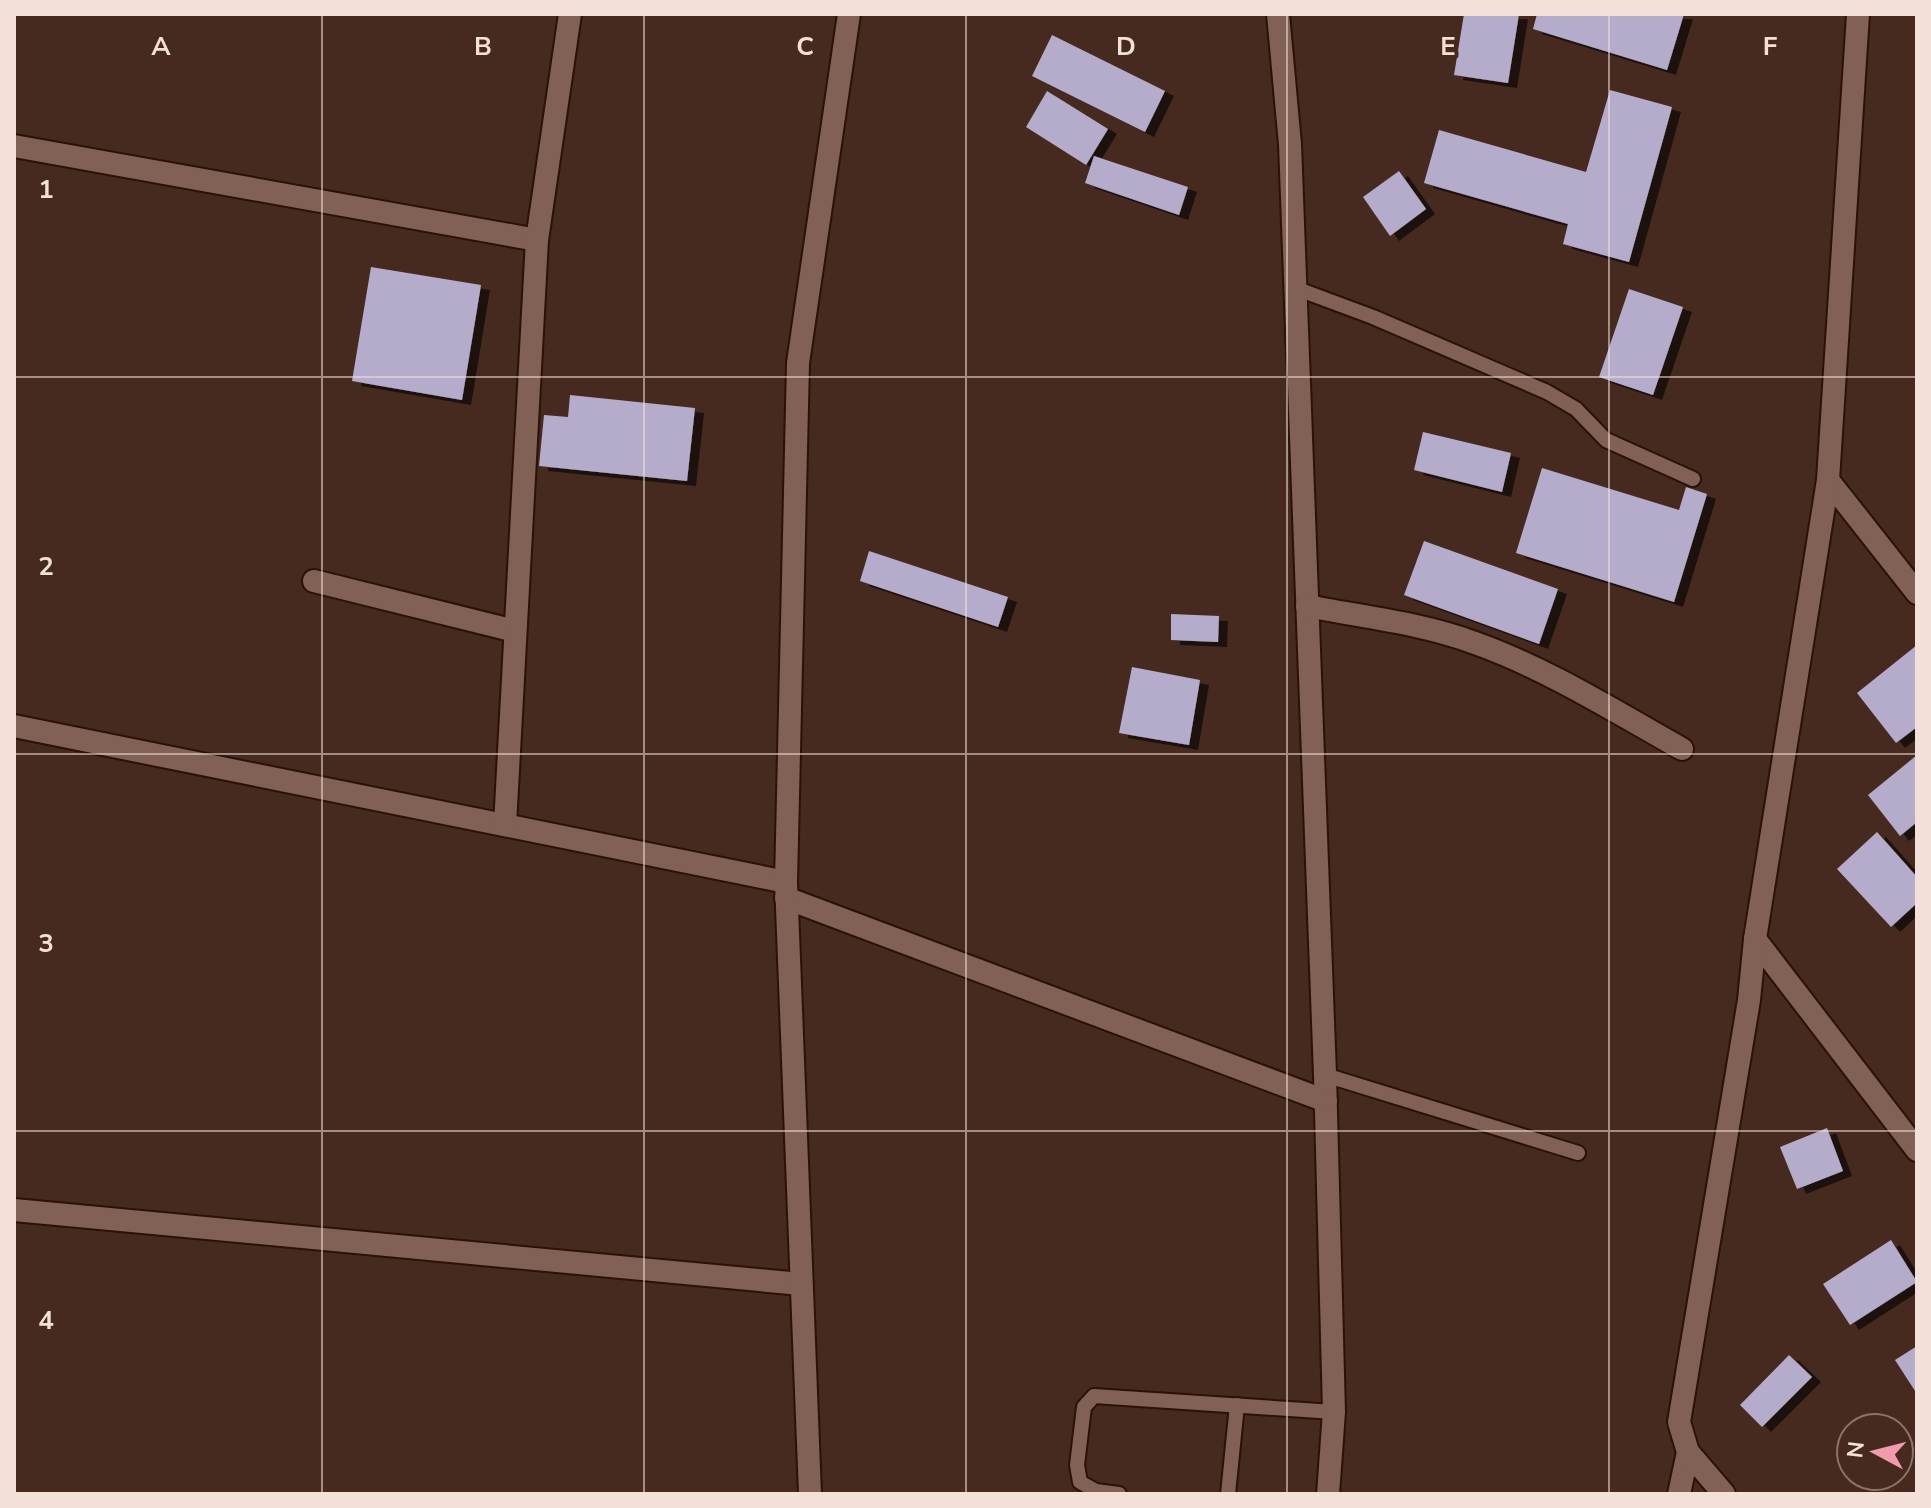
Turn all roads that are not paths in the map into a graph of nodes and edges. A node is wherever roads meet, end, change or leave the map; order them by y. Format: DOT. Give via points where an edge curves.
graph roads {
  1 [pos="570,14"];
  2 [pos="849,14"];
  3 [pos="1278,14"];
  4 [pos="1858,14"];
  5 [pos="14,146"];
  6 [pos="537,240"];
  7 [pos="1295,288"];
  8 [pos="1693,479"];
  9 [pos="1828,480"];
  10 [pos="314,581"];
  11 [pos="1917,593"];
  12 [pos="1307,606"];
  13 [pos="515,631"];
  14 [pos="14,726"];
  15 [pos="1682,749"];
  16 [pos="505,825"];
  17 [pos="786,890"];
  18 [pos="1755,939"];
  19 [pos="1325,1075"];
  20 [pos="1326,1101"];
  21 [pos="1917,1150"];
  22 [pos="1578,1153"];
  23 [pos="14,1210"];
  24 [pos="801,1284"];
  25 [pos="1237,1405"];
  26 [pos="1334,1412"];
  27 [pos="1688,1452"];
  28 [pos="810,1494"];
  29 [pos="1119,1494"];
  30 [pos="1228,1494"];
  31 [pos="1328,1494"];
  32 [pos="1679,1494"];
  33 [pos="1724,1494"];
  1 -- 6 [label="street"];
  2 -- 17 [label="street" via="798,363"];
  3 -- 7 [label="street"];
  4 -- 9 [label="street"];
  5 -- 6 [label="street"];
  6 -- 13 [label="street"];
  7 -- 8 [label="lane" via="1547,392 1576,409 1606,440"];
  7 -- 12 [label="street"];
  9 -- 11 [label="street"];
  9 -- 18 [label="street"];
  10 -- 13 [label="street"];
  12 -- 15 [label="street" via="1473,642 1536,668"];
  12 -- 19 [label="street"];
  13 -- 16 [label="street"];
  14 -- 16 [label="street"];
  16 -- 17 [label="street"];
  17 -- 20 [label="street"];
  17 -- 24 [label="street"];
  18 -- 21 [label="street"];
  18 -- 27 [label="street" via="1679,1422"];
  19 -- 20 [label="street"];
  19 -- 22 [label="lane"];
  20 -- 26 [label="street"];
  23 -- 24 [label="street"];
  24 -- 28 [label="street"];
  25 -- 26 [label="lane"];
  25 -- 29 [label="lane" via="1094,1396 1084,1407 1080,1482"];
  25 -- 30 [label="lane"];
  26 -- 31 [label="street"];
  27 -- 32 [label="street"];
  27 -- 33 [label="street"];
}
